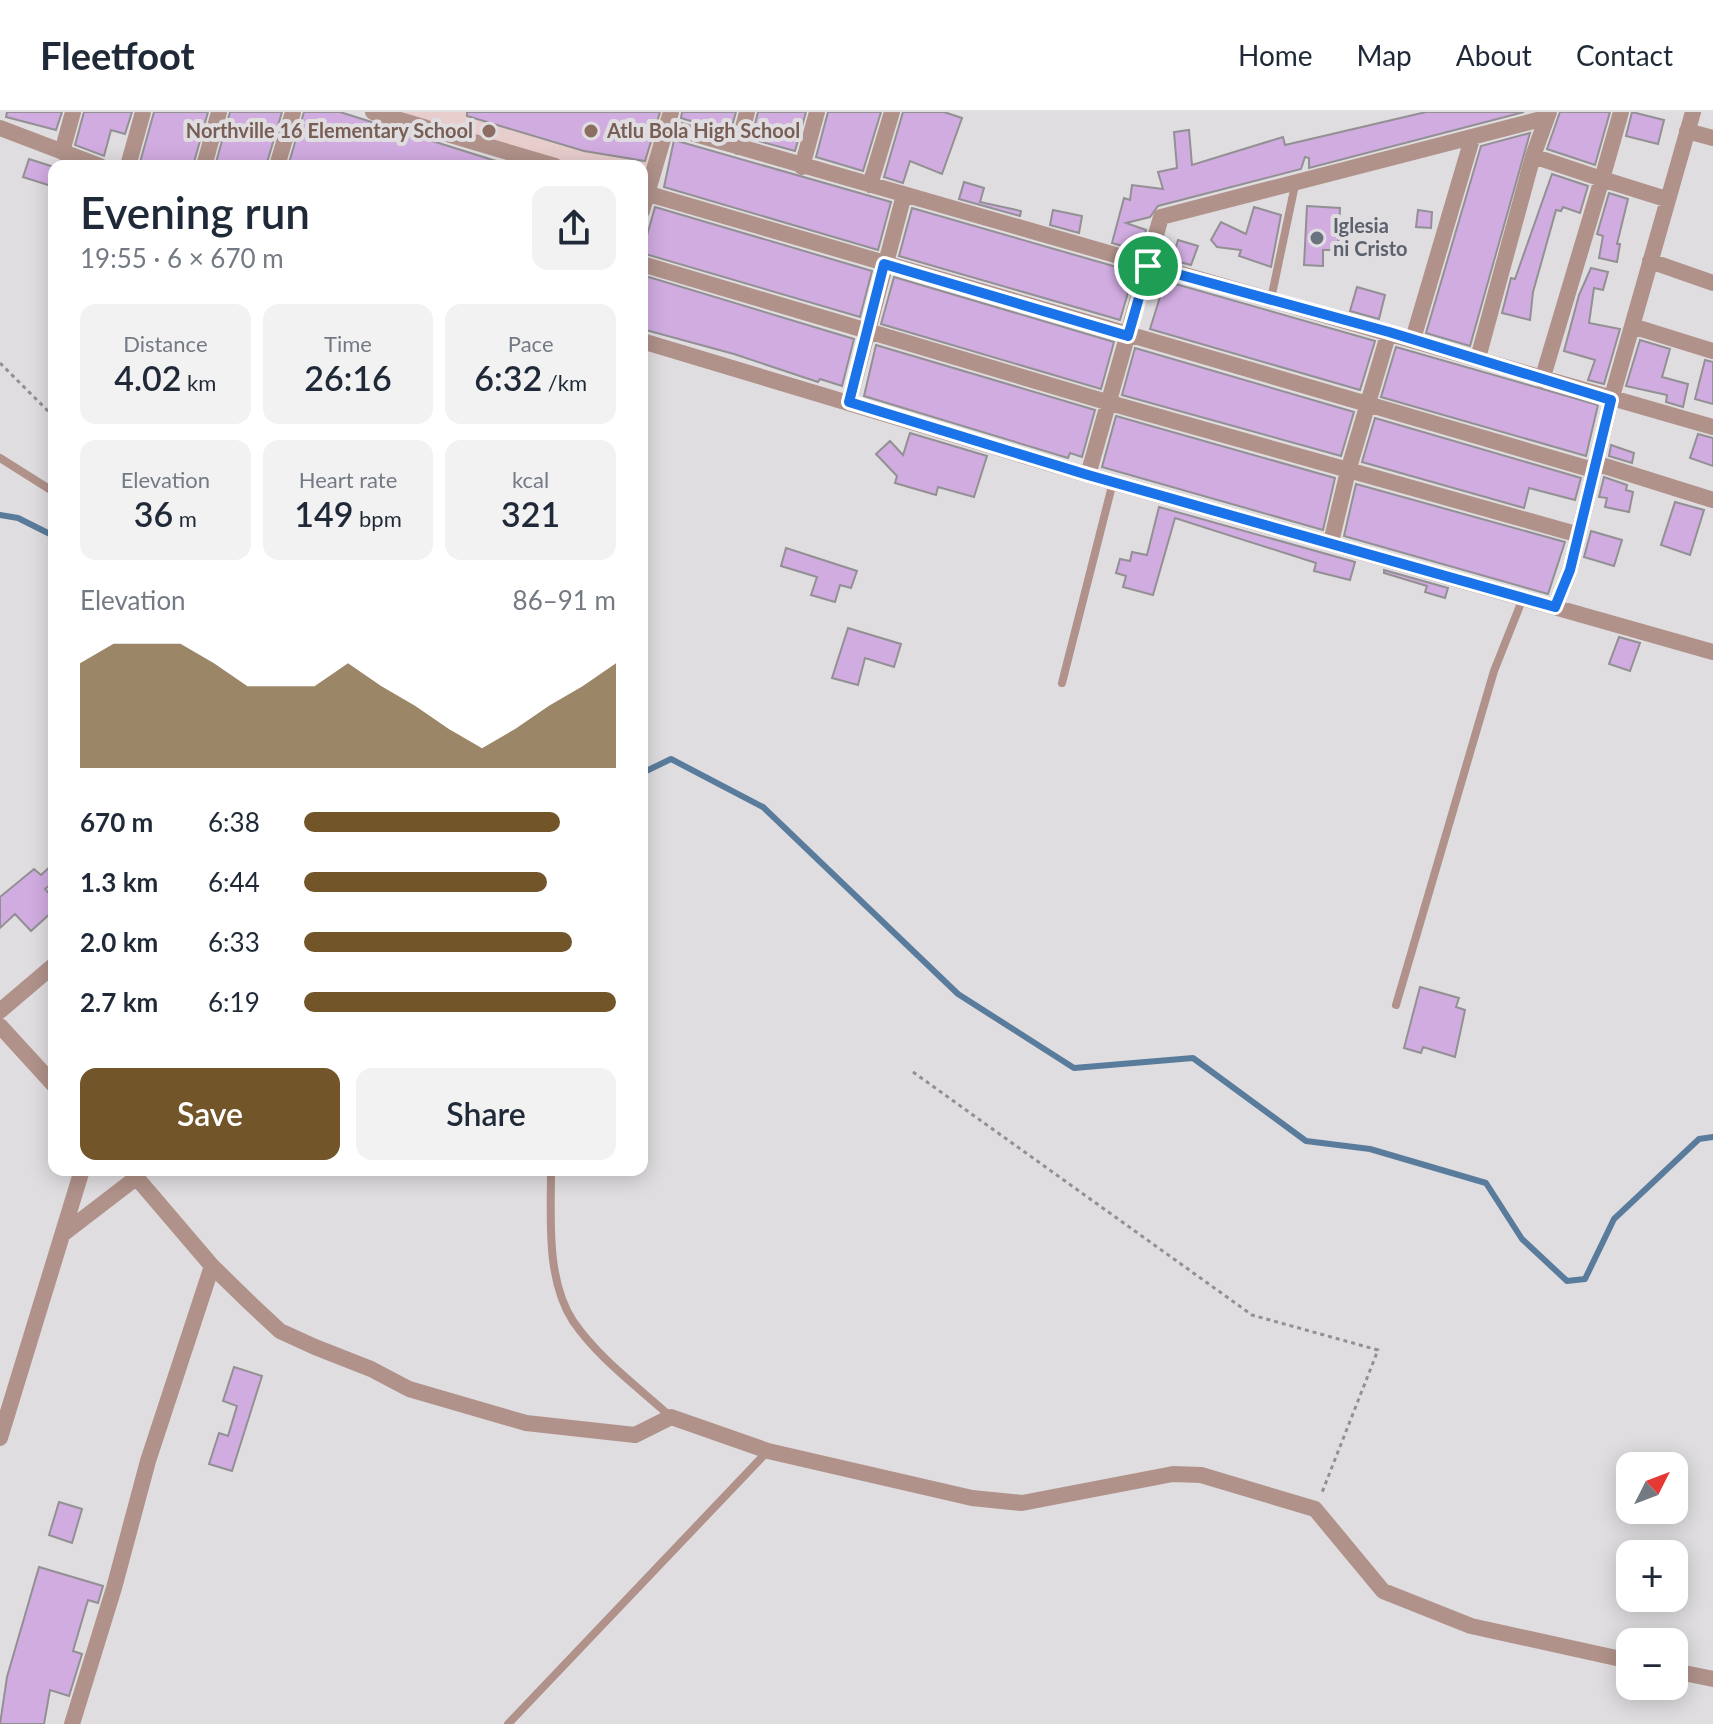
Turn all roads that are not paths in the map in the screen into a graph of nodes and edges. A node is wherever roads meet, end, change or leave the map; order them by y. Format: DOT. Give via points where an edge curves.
graph roads {
  1 [pos="2,112"];
  2 [pos="73,112"];
  3 [pos="143,112"];
  4 [pos="219,112"];
  5 [pos="293,112"];
  6 [pos="373,112"];
  7 [pos="747,112"];
  8 [pos="817,112"];
  9 [pos="892,112"];
  10 [pos="1621,112"];
  11 [pos="1693,112"];
  12 [pos="1547,115"];
  13 [pos="0,119"];
  14 [pos="669,119"];
  15 [pos="0,128"];
  16 [pos="1687,131"];
  17 [pos="1713,138"];
  18 [pos="1472,139"];
  19 [pos="738,147"];
  20 [pos="62,152"];
  21 [pos="1533,156"];
  22 [pos="84,160"];
  23 [pos="130,160"];
  24 [pos="206,160"];
  25 [pos="279,160"];
  26 [pos="535,160"];
  27 [pos="802,167"];
  28 [pos="1602,179"];
  29 [pos="648,184"];
  30 [pos="870,185"];
  31 [pos="1295,185"];
  32 [pos="648,194"];
  33 [pos="904,195"];
  34 [pos="1666,199"];
  35 [pos="1650,261"];
  36 [pos="884,264"];
  37 [pos="648,266"];
  38 [pos="1148,266"];
  39 [pos="1713,283"];
  40 [pos="1271,299"];
  41 [pos="1632,326"];
  42 [pos="867,330"];
  43 [pos="1389,332"];
  44 [pos="1128,336"];
  45 [pos="1413,339"];
  46 [pos="648,343"];
  47 [pos="1713,351"];
  48 [pos="1478,358"];
  49 [pos="1542,380"];
  50 [pos="1611,400"];
  51 [pos="849,402"];
  52 [pos="1110,403"];
  53 [pos="1368,403"];
  54 [pos="1713,427"];
  55 [pos="0,458"];
  56 [pos="1594,467"];
  57 [pos="1348,471"];
  58 [pos="1088,475"];
  59 [pos="1113,482"];
  60 [pos="48,488"];
  61 [pos="1713,500"];
  62 [pos="1576,534"];
  63 [pos="1331,542"];
  64 [pos="1524,597"];
  65 [pos="1555,607"];
  66 [pos="1713,652"];
  67 [pos="1062,683"];
  68 [pos="48,970"];
  69 [pos="1396,1005"];
  70 [pos="0,1011"];
  71 [pos="1,1028"];
  72 [pos="48,1079"];
  73 [pos="80,1176"];
  74 [pos="131,1176"];
  75 [pos="137,1176"];
  76 [pos="551,1176"];
  77 [pos="59,1238"];
  78 [pos="212,1266"];
  79 [pos="671,1417"];
  80 [pos="0,1438"];
  81 [pos="768,1451"];
  82 [pos="1616,1658"];
  83 [pos="1688,1674"];
  84 [pos="1713,1679"];
  85 [pos="72,1724"];
  86 [pos="508,1724"];
  1 -- 13 [label="street"];
  2 -- 20 [label="street"];
  3 -- 23 [label="street"];
  4 -- 24 [label="street"];
  5 -- 25 [label="street"];
  6 -- 26 [label="street"];
  7 -- 19 [label="street"];
  8 -- 27 [label="street"];
  9 -- 30 [label="street"];
  10 -- 28 [label="street"];
  11 -- 16 [label="street"];
  12 -- 18 [label="street"];
  12 -- 21 [label="street"];
  14 -- 19 [label="street"];
  14 -- 29 [label="street"];
  15 -- 20 [label="street"];
  16 -- 17 [label="street"];
  16 -- 34 [label="street"];
  18 -- 31 [label="street"];
  18 -- 45 [label="street"];
  19 -- 27 [label="street"];
  20 -- 22 [label="street"];
  21 -- 28 [label="street"];
  21 -- 48 [label="street"];
  27 -- 30 [label="street"];
  28 -- 34 [label="street"];
  28 -- 49 [label="street"];
  30 -- 33 [label="street"];
  31 -- 38 [label="street" via="1161,217"];
  31 -- 40 [label="lane"];
  32 -- 36 [label="street"];
  33 -- 36 [label="street"];
  33 -- 38 [label="street"];
  34 -- 35 [label="street"];
  35 -- 39 [label="street"];
  35 -- 41 [label="street"];
  36 -- 42 [label="street"];
  36 -- 44 [label="street"];
  37 -- 42 [label="street"];
  38 -- 40 [label="street"];
  38 -- 44 [label="street"];
  40 -- 43 [label="street"];
  41 -- 47 [label="street"];
  41 -- 50 [label="street"];
  42 -- 51 [label="street"];
  42 -- 52 [label="street"];
  43 -- 45 [label="street"];
  43 -- 53 [label="street"];
  44 -- 52 [label="street"];
  44 -- 53 [label="street"];
  45 -- 48 [label="street"];
  46 -- 51 [label="street"];
  48 -- 49 [label="street"];
  49 -- 50 [label="street"];
  50 -- 54 [label="street"];
  50 -- 56 [label="street"];
  51 -- 58 [label="street"];
  52 -- 57 [label="street"];
  52 -- 58 [label="street"];
  53 -- 56 [label="street"];
  53 -- 57 [label="street"];
  55 -- 60 [label="lane"];
  56 -- 61 [label="street"];
  56 -- 62 [label="street"];
  57 -- 62 [label="street"];
  57 -- 63 [label="street"];
  58 -- 59 [label="street"];
  59 -- 63 [label="street"];
  59 -- 67 [label="lane"];
  62 -- 65 [label="street" via="1570,570"];
  63 -- 64 [label="street"];
  64 -- 65 [label="street"];
  64 -- 69 [label="lane" via="1494,671"];
  65 -- 66 [label="street"];
  68 -- 70 [label="street"];
  71 -- 72 [label="street"];
  73 -- 77 [label="street"];
  74 -- 77 [label="street"];
  75 -- 78 [label="street"];
  76 -- 79 [label="lane" via="553,1248 559,1286 573,1321 604,1357"];
  77 -- 80 [label="street"];
  78 -- 79 [label="street" via="280,1331 409,1389 526,1423 582,1432 635,1435"];
  78 -- 85 [label="street" via="148,1461"];
  79 -- 81 [label="street"];
  81 -- 82 [label="street" via="972,1498 1022,1503 1173,1474 1201,1475 1315,1509 1383,1591 1471,1626"];
  81 -- 86 [label="lane"];
  83 -- 84 [label="street"];
}
